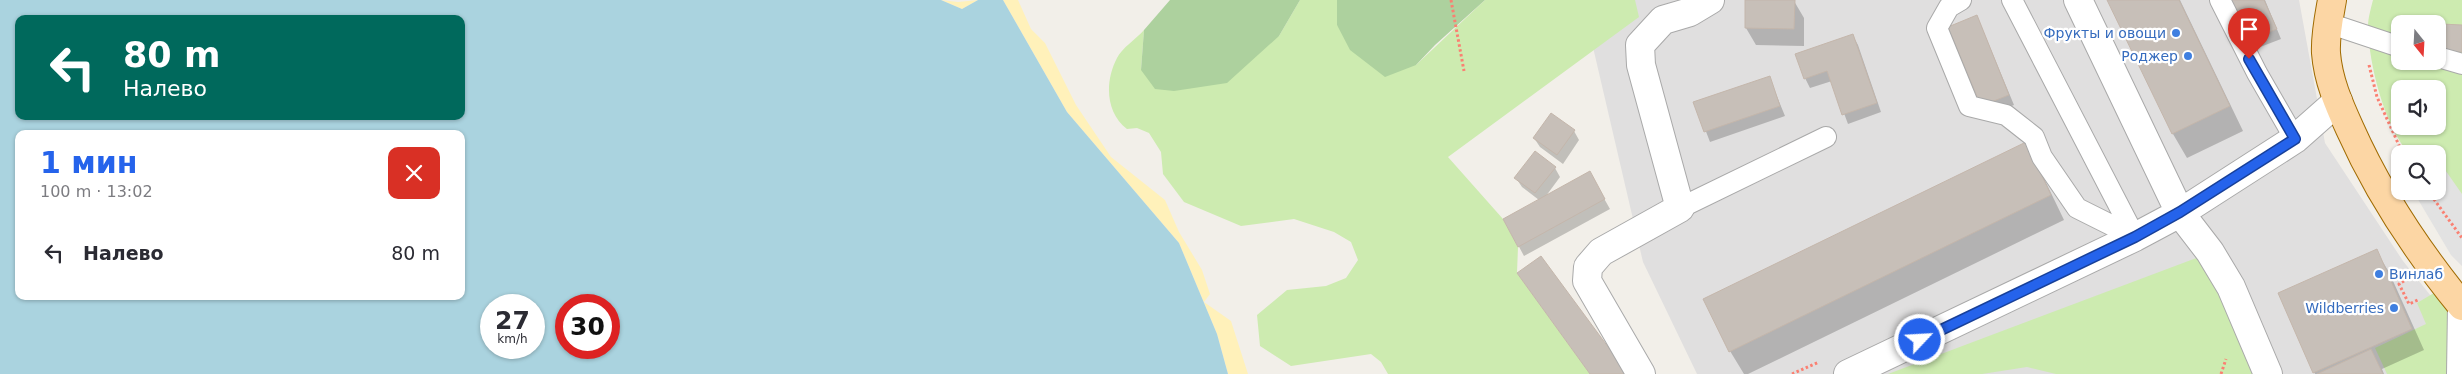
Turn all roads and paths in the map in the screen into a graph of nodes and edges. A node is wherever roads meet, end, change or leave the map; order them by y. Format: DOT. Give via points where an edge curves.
graph roads {
  1 [pos="1451,0"];
  2 [pos="1710,0"];
  3 [pos="1961,0"];
  4 [pos="2012,0"];
  5 [pos="2078,0"];
  6 [pos="2220,0"];
  7 [pos="2330,12"];
  8 [pos="2391,42"];
  9 [pos="2446,59"];
  10 [pos="2462,64"];
  11 [pos="1464,71"];
  12 [pos="2338,101"];
  13 [pos="1826,137"];
  14 [pos="2295,139"];
  15 [pos="2435,200"];
  16 [pos="1680,208"];
  17 [pos="2180,212"];
  18 [pos="2135,237"];
  19 [pos="2462,238"];
  20 [pos="2404,281"];
  21 [pos="2415,302"];
  22 [pos="2462,306"];
  23 [pos="1641,374"];
  24 [pos="1848,374"];
  25 [pos="2268,374"];
  26 [pos="2461,374"];
  1 -- 11 [label="path"];
  2 -- 16 [label="street" via="1690,12 1663,20 1640,45 1641,65"];
  3 -- 18 [label="lane" via="1949,7 1937,28 1969,106 2006,115 2034,136 2042,157 2077,208"];
  4 -- 18 [label="lane"];
  5 -- 17 [label="street"];
  6 -- 14 [label="lane" via="2256,73"];
  7 -- 8 [label="lane"];
  7 -- 12 [label="main road" via="2326,52"];
  9 -- 10 [label="lane"];
  12 -- 14 [label="street"];
  12 -- 22 [label="main road" via="2381,193 2429,265"];
  13 -- 16 [label="lane"];
  14 -- 17 [label="street"];
  15 -- 19 [label="path"];
  16 -- 23 [label="street" via="1601,252 1588,267 1587,280"];
  17 -- 18 [label="street"];
  17 -- 25 [label="street" via="2231,287"];
  18 -- 24 [label="street"];
  20 -- 21 [label="path" via="2399,284 2409,304"];
  22 -- 26 [label="street"];
}
